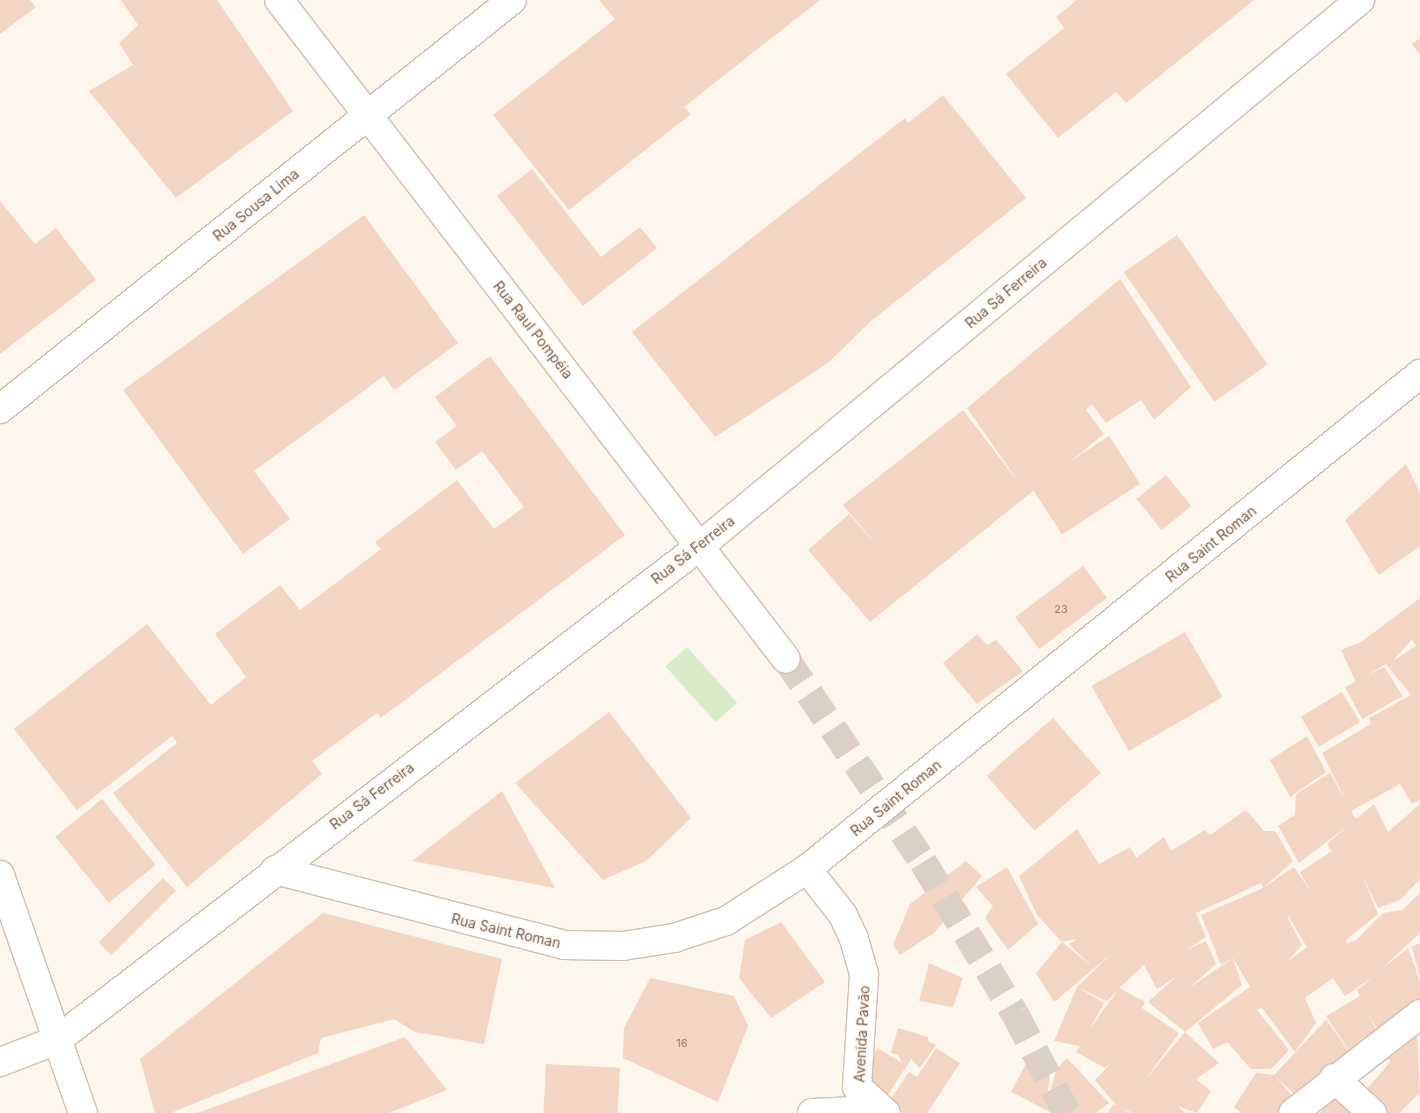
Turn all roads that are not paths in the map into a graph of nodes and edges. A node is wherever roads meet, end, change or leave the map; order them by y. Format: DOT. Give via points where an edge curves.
graph roads {
  1 [pos="279,0"];
  2 [pos="512,0"];
  3 [pos="1360,0"];
  4 [pos="368,116"];
  5 [pos="1420,374"];
  6 [pos="0,409"];
  7 [pos="700,546"];
  8 [pos="786,659"];
  9 [pos="807,869"];
  10 [pos="275,870"];
  11 [pos="0,875"];
  12 [pos="1418,1020"];
  13 [pos="57,1040"];
  14 [pos="0,1062"];
  15 [pos="1334,1078"];
  16 [pos="883,1112"];
  17 [pos="83,1113"];
  18 [pos="812,1113"];
  19 [pos="1293,1113"];
  20 [pos="1372,1113"];
  1 -- 4 [label="street, Rua Raul Pompéia"];
  2 -- 4 [label="street, Rua Sousa Lima"];
  3 -- 7 [label="street, Rua Sá Ferreira"];
  4 -- 6 [label="street, Rua Sousa Lima"];
  4 -- 7 [label="street, Rua Raul Pompéia"];
  5 -- 9 [label="street, Rua Saint Roman"];
  7 -- 8 [label="street, Rua Raul Pompéia"];
  7 -- 10 [label="street, Rua Sá Ferreira"];
  9 -- 10 [label="street, Rua Saint Roman" via="726,921 674,938 623,946 564,945"];
  9 -- 16 [label="street, Avenida Pavão" via="843,915 854,939 864,975 857,1087"];
  10 -- 13 [label="street, Rua Sá Ferreira"];
  11 -- 13 [label="street"];
  12 -- 15 [label="street"];
  13 -- 14 [label="street, Rua Sá Ferreira"];
  13 -- 17 [label="street"];
  15 -- 19 [label="street"];
  15 -- 20 [label="street"];
  16 -- 18 [label="street"];
}
